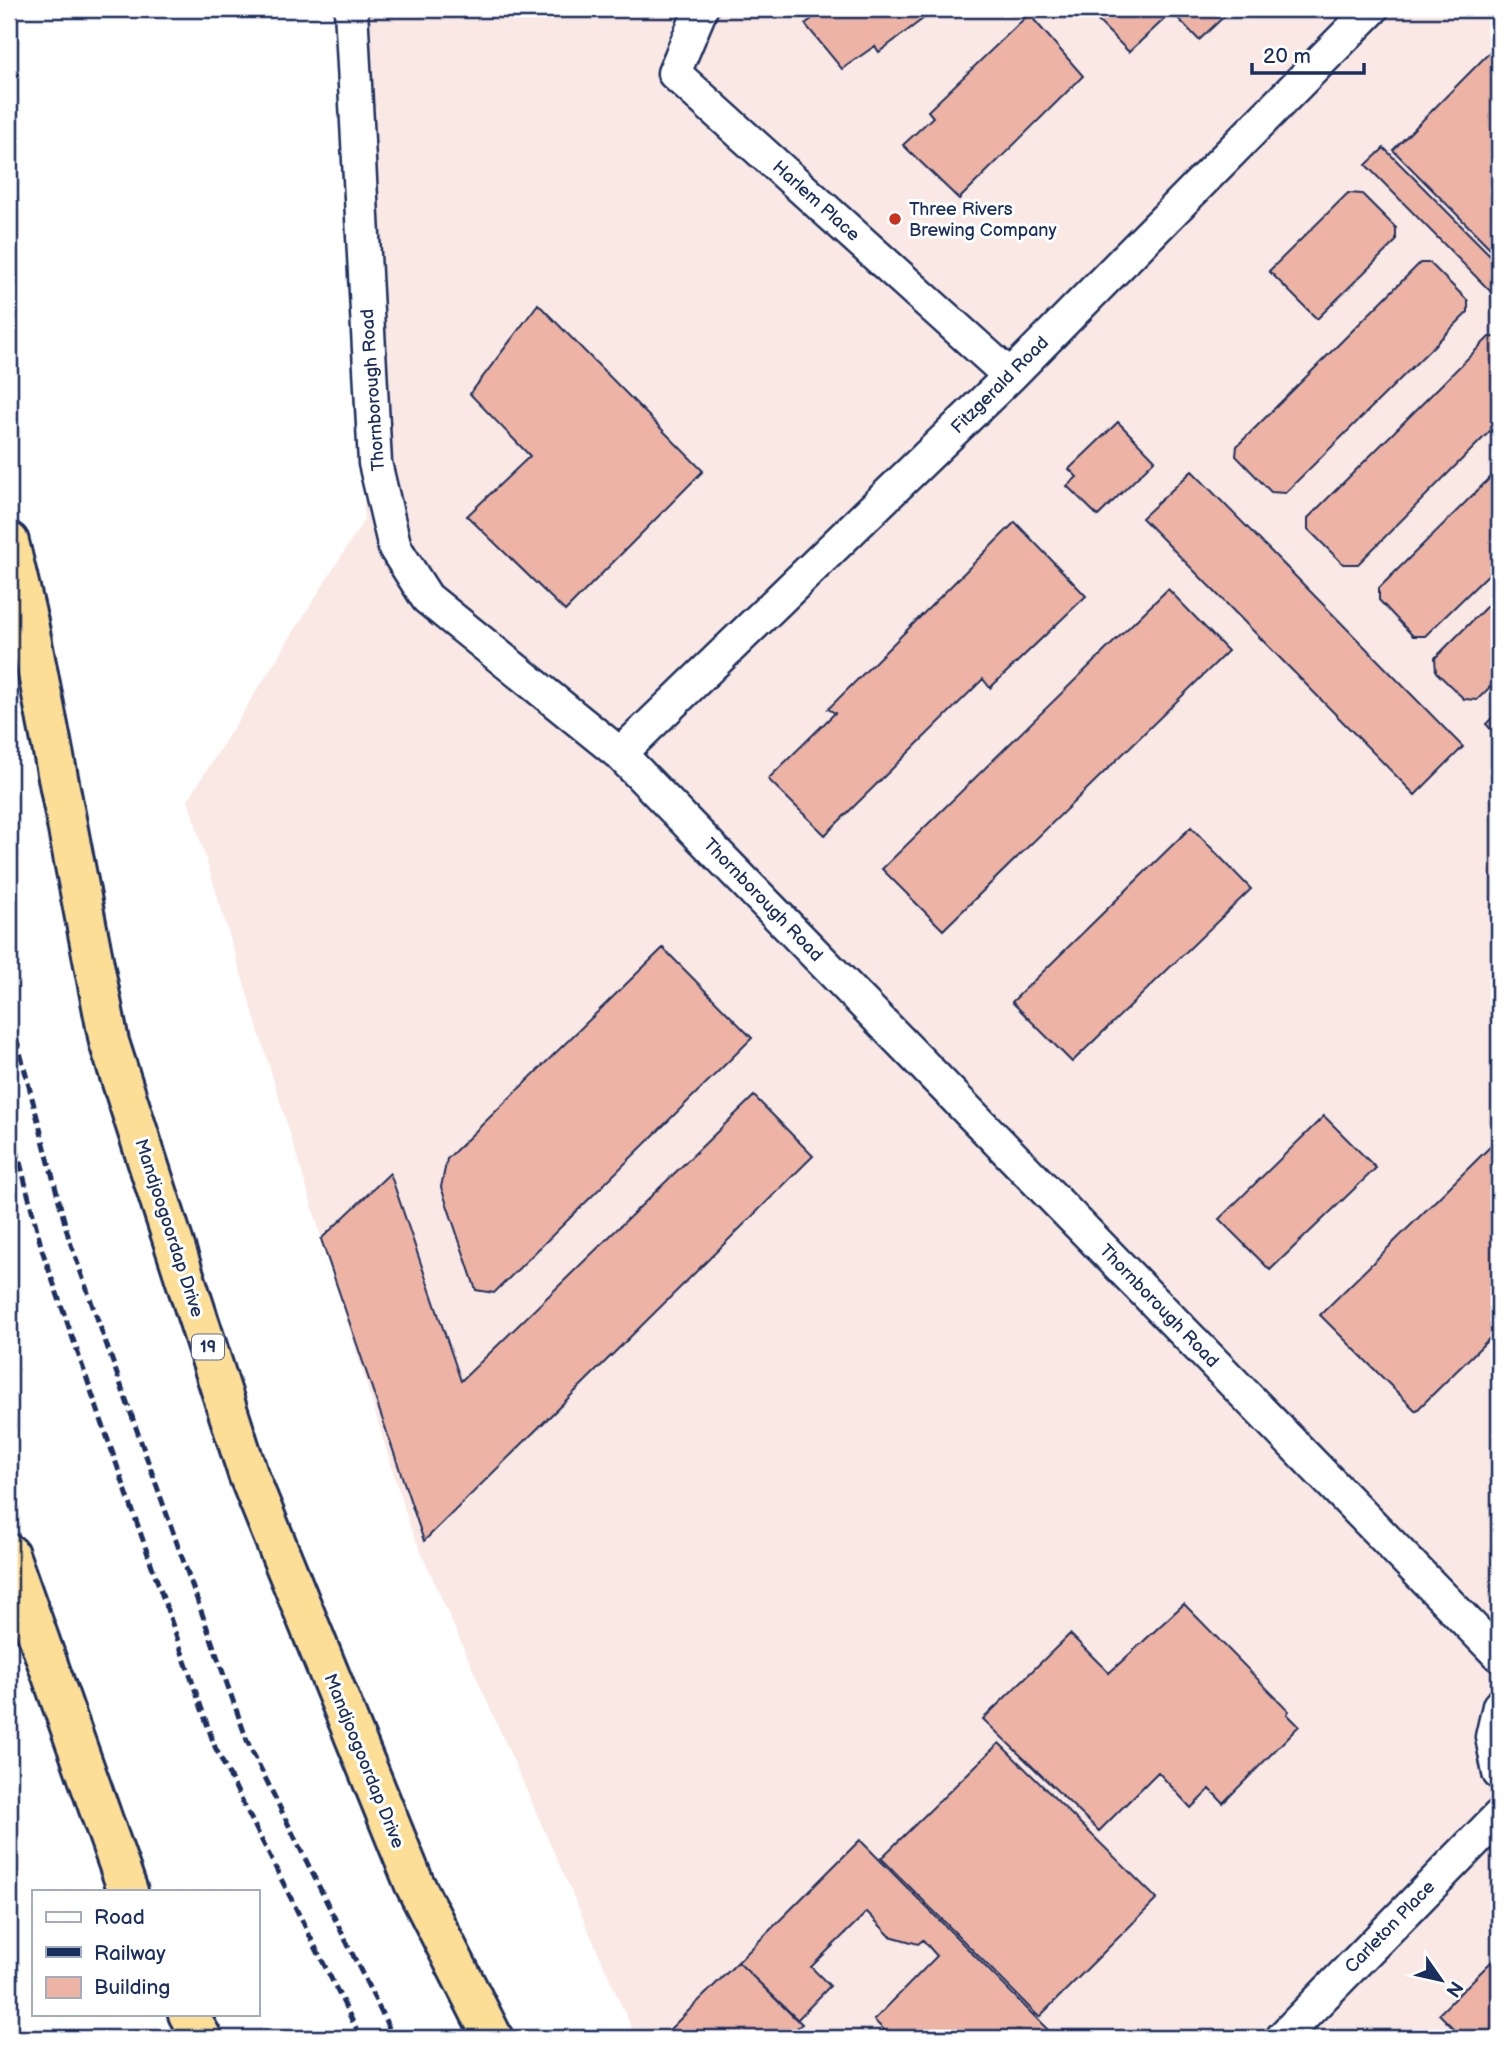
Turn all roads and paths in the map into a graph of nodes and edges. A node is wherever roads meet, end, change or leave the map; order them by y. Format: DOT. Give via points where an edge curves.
graph roads {
  1 [pos="351,9"];
  2 [pos="701,9"];
  3 [pos="1372,9"];
  4 [pos="1010,376"];
  5 [pos="9,542"];
  6 [pos="620,754"];
  7 [pos="9,1554"];
  8 [pos="1499,1655"];
  9 [pos="1499,1706"];
  10 [pos="1499,1773"];
  11 [pos="1499,1816"];
  12 [pos="128,1890"];
  13 [pos="189,2016"];
  14 [pos="202,2038"];
  15 [pos="493,2038"];
  16 [pos="1282,2038"];
  1 -- 6 [label="street, Thornborough Road" via="375,463 395,548 427,598"];
  2 -- 4 [label="street, Harlem Place" via="674,73"];
  3 -- 4 [label="street, Fitzgerald Road"];
  4 -- 6 [label="street, Fitzgerald Road"];
  5 -- 15 [label="highway, Mandjoogoordap Drive / 19" via="109,1042 248,1474 414,1883"];
  6 -- 8 [label="street, Thornborough Road"];
  7 -- 12 [label="highway"];
  9 -- 10 [label="street" via="1492,1737"];
  11 -- 16 [label="street, Carleton Place"];
  13 -- 14 [label="highway"];
}
